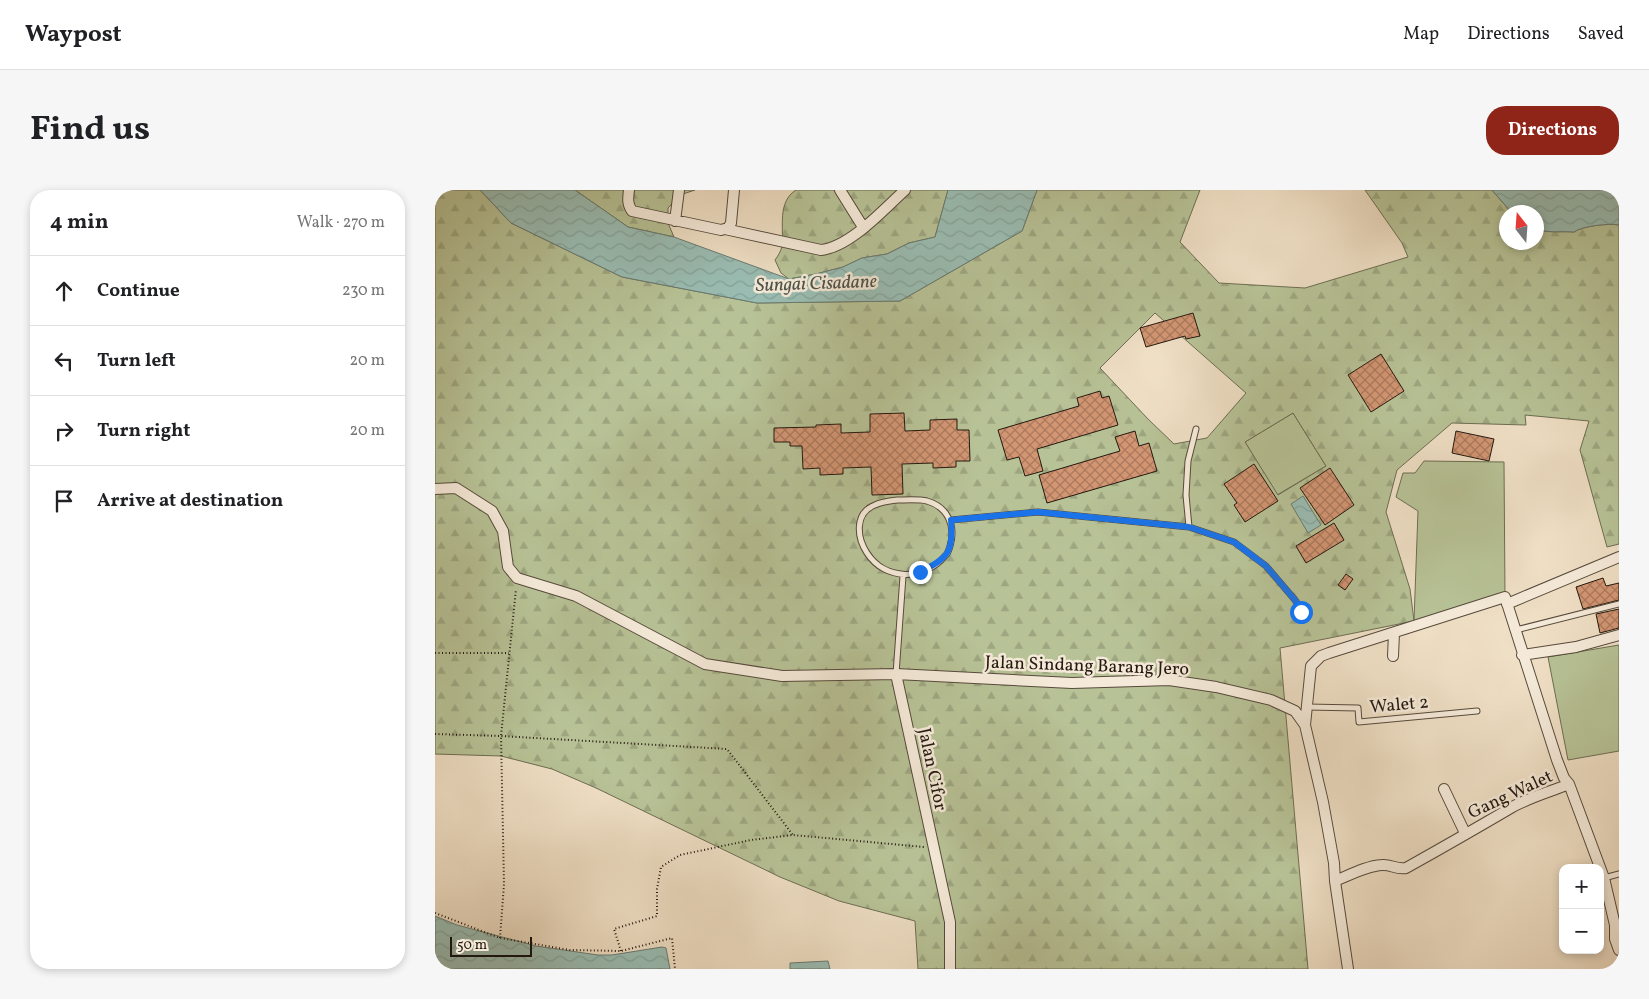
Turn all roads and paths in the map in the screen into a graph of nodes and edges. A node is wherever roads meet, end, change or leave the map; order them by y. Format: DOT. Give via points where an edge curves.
graph roads {
  1 [pos="629,190"];
  2 [pos="679,190"];
  3 [pos="840,190"];
  4 [pos="904,190"];
  5 [pos="736,191"];
  6 [pos="675,221"];
  7 [pos="863,227"];
  8 [pos="725,229"];
  9 [pos="1196,430"];
  10 [pos="435,489"];
  11 [pos="951,520"];
  12 [pos="1189,527"];
  13 [pos="1619,557"];
  14 [pos="903,576"];
  15 [pos="517,578"];
  16 [pos="1507,604"];
  17 [pos="1619,604"];
  18 [pos="1301,612"];
  19 [pos="1515,630"];
  20 [pos="1394,633"];
  21 [pos="1619,635"];
  22 [pos="435,653"];
  23 [pos="509,653"];
  24 [pos="1393,656"];
  25 [pos="1522,656"];
  26 [pos="896,674"];
  27 [pos="1306,707"];
  28 [pos="1477,711"];
  29 [pos="1302,721"];
  30 [pos="435,734"];
  31 [pos="501,736"];
  32 [pos="1569,784"];
  33 [pos="1444,789"];
  34 [pos="1465,833"];
  35 [pos="793,835"];
  36 [pos="933,848"];
  37 [pos="1599,864"];
  38 [pos="1619,874"];
  39 [pos="1604,878"];
  40 [pos="1335,881"];
  41 [pos="1616,911"];
  42 [pos="435,913"];
  43 [pos="501,938"];
  44 [pos="1619,950"];
  45 [pos="621,951"];
  46 [pos="675,969"];
  47 [pos="950,969"];
  48 [pos="1348,969"];
  1 -- 6 [label="street" via="632,211"];
  2 -- 6 [label="street"];
  3 -- 7 [label="street"];
  4 -- 7 [label="street"];
  5 -- 8 [label="street" via="731,223"];
  6 -- 8 [label="street"];
  7 -- 8 [label="street" via="844,243 821,250"];
  9 -- 12 [label="lane" via="1188,462 1186,495"];
  10 -- 15 [label="street" via="456,488 492,511 503,532 508,566"];
  11 -- 12 [label="lane" via="1038,512"];
  11 -- 14 [label="lane" via="952,538 947,555 935,565"];
  11 -- 14 [label="lane" via="942,508 927,501 897,500 873,505 862,515 859,525 863,547 873,561"];
  12 -- 18 [label="lane" via="1234,542 1266,566"];
  13 -- 16 [label="street"];
  14 -- 26 [label="lane, Jalan Cifor"];
  15 -- 23 [label="path"];
  15 -- 26 [label="street, Jalan Sindang Barang Jero" via="577,596 705,664 782,676"];
  16 -- 19 [label="street"];
  16 -- 20 [label="street" via="1505,598"];
  17 -- 19 [label="lane"];
  19 -- 25 [label="street"];
  20 -- 24 [label="street"];
  20 -- 27 [label="street" via="1321,656 1315,661 1311,666"];
  21 -- 25 [label="street" via="1576,647"];
  22 -- 23 [label="path"];
  23 -- 31 [label="path"];
  25 -- 32 [label="street" via="1557,760"];
  26 -- 29 [label="street, Jalan Sindang Barang Jero" via="1072,683 1169,680 1271,700 1295,711"];
  26 -- 36 [label="street, Jalan Cifor"];
  27 -- 28 [label="lane, Walet 2" via="1358,708 1359,722"];
  27 -- 29 [label="street"];
  29 -- 40 [label="street" via="1323,802"];
  30 -- 31 [label="path"];
  31 -- 35 [label="path" via="727,749"];
  31 -- 43 [label="path" via="504,884"];
  32 -- 34 [label="street, Gang Walet" via="1510,808"];
  32 -- 37 [label="street"];
  33 -- 34 [label="street"];
  34 -- 40 [label="street, Gang Walet" via="1405,868 1395,869 1383,864"];
  35 -- 36 [label="path"];
  35 -- 45 [label="path" via="680,855 661,867 657,916 615,929"];
  36 -- 47 [label="street, Jalan Cifor" via="950,922"];
  38 -- 39 [label="lane"];
  39 -- 41 [label="street"];
  40 -- 48 [label="street"];
  41 -- 44 [label="street" via="1615,939"];
  42 -- 43 [label="path"];
  43 -- 45 [label="path" via="570,950"];
  45 -- 46 [label="path" via="672,938"];
}
